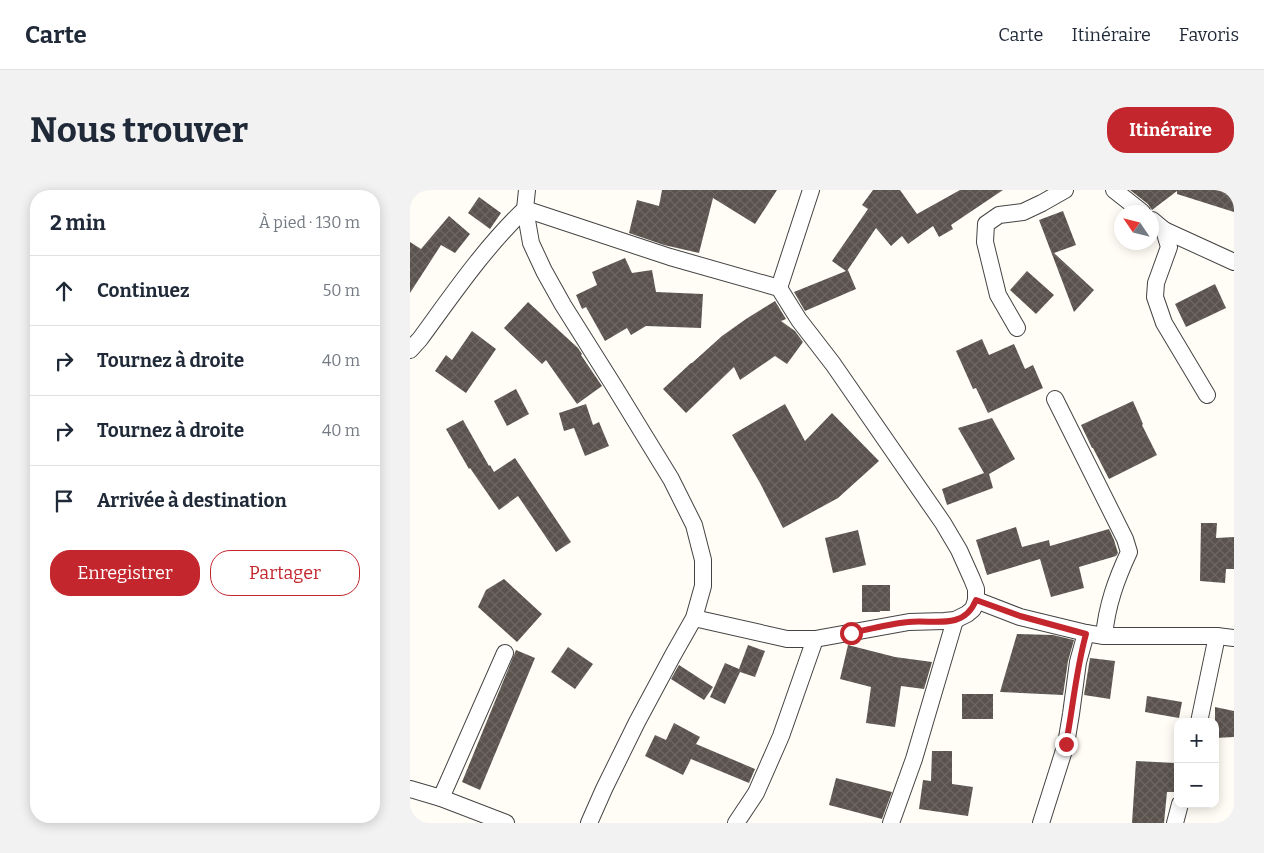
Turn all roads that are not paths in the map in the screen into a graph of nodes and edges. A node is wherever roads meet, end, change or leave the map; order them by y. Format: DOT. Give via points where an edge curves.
graph roads {
  1 [pos="527,190"];
  2 [pos="812,190"];
  3 [pos="1065,190"];
  4 [pos="1114,190"];
  5 [pos="1133,205"];
  6 [pos="525,208"];
  7 [pos="1159,225"];
  8 [pos="1159,227"];
  9 [pos="1234,262"];
  10 [pos="779,288"];
  11 [pos="1016,328"];
  12 [pos="410,350"];
  13 [pos="1207,396"];
  14 [pos="1055,399"];
  15 [pos="976,600"];
  16 [pos="694,618"];
  17 [pos="955,620"];
  18 [pos="1086,634"];
  19 [pos="1104,636"];
  20 [pos="1217,636"];
  21 [pos="1234,638"];
  22 [pos="815,639"];
  23 [pos="505,653"];
  24 [pos="1200,718"];
  25 [pos="410,789"];
  26 [pos="441,798"];
  27 [pos="1179,808"];
  28 [pos="506,823"];
  29 [pos="589,823"];
  30 [pos="736,823"];
  31 [pos="891,823"];
  32 [pos="1042,823"];
  33 [pos="1175,823"];
  1 -- 6 [label="street"];
  2 -- 10 [label="street"];
  3 -- 11 [label="street" via="1023,212 999,215 986,224 985,242 998,295"];
  4 -- 5 [label="street"];
  6 -- 10 [label="street" via="670,257"];
  6 -- 12 [label="street" via="481,257"];
  6 -- 16 [label="street" via="531,243 562,305 671,480 694,525 704,560 703,586"];
  7 -- 9 [label="street"];
  8 -- 13 [label="street" via="1169,247 1156,283 1155,297 1164,323"];
  10 -- 15 [label="street" via="943,523 969,572 976,589"];
  14 -- 19 [label="street" via="1129,552 1113,592"];
  15 -- 17 [label="street" via="967,614"];
  15 -- 18 [label="street"];
  16 -- 22 [label="street" via="787,640"];
  16 -- 29 [label="street" via="637,722"];
  17 -- 22 [label="street" via="909,622"];
  17 -- 31 [label="street" via="914,759"];
  18 -- 19 [label="street"];
  18 -- 32 [label="street" via="1078,662 1066,744"];
  19 -- 20 [label="street"];
  20 -- 21 [label="street"];
  20 -- 24 [label="street"];
  22 -- 30 [label="street" via="781,736 756,794"];
  23 -- 26 [label="street"];
  25 -- 26 [label="street"];
  26 -- 28 [label="street"];
  27 -- 33 [label="street"];
}
